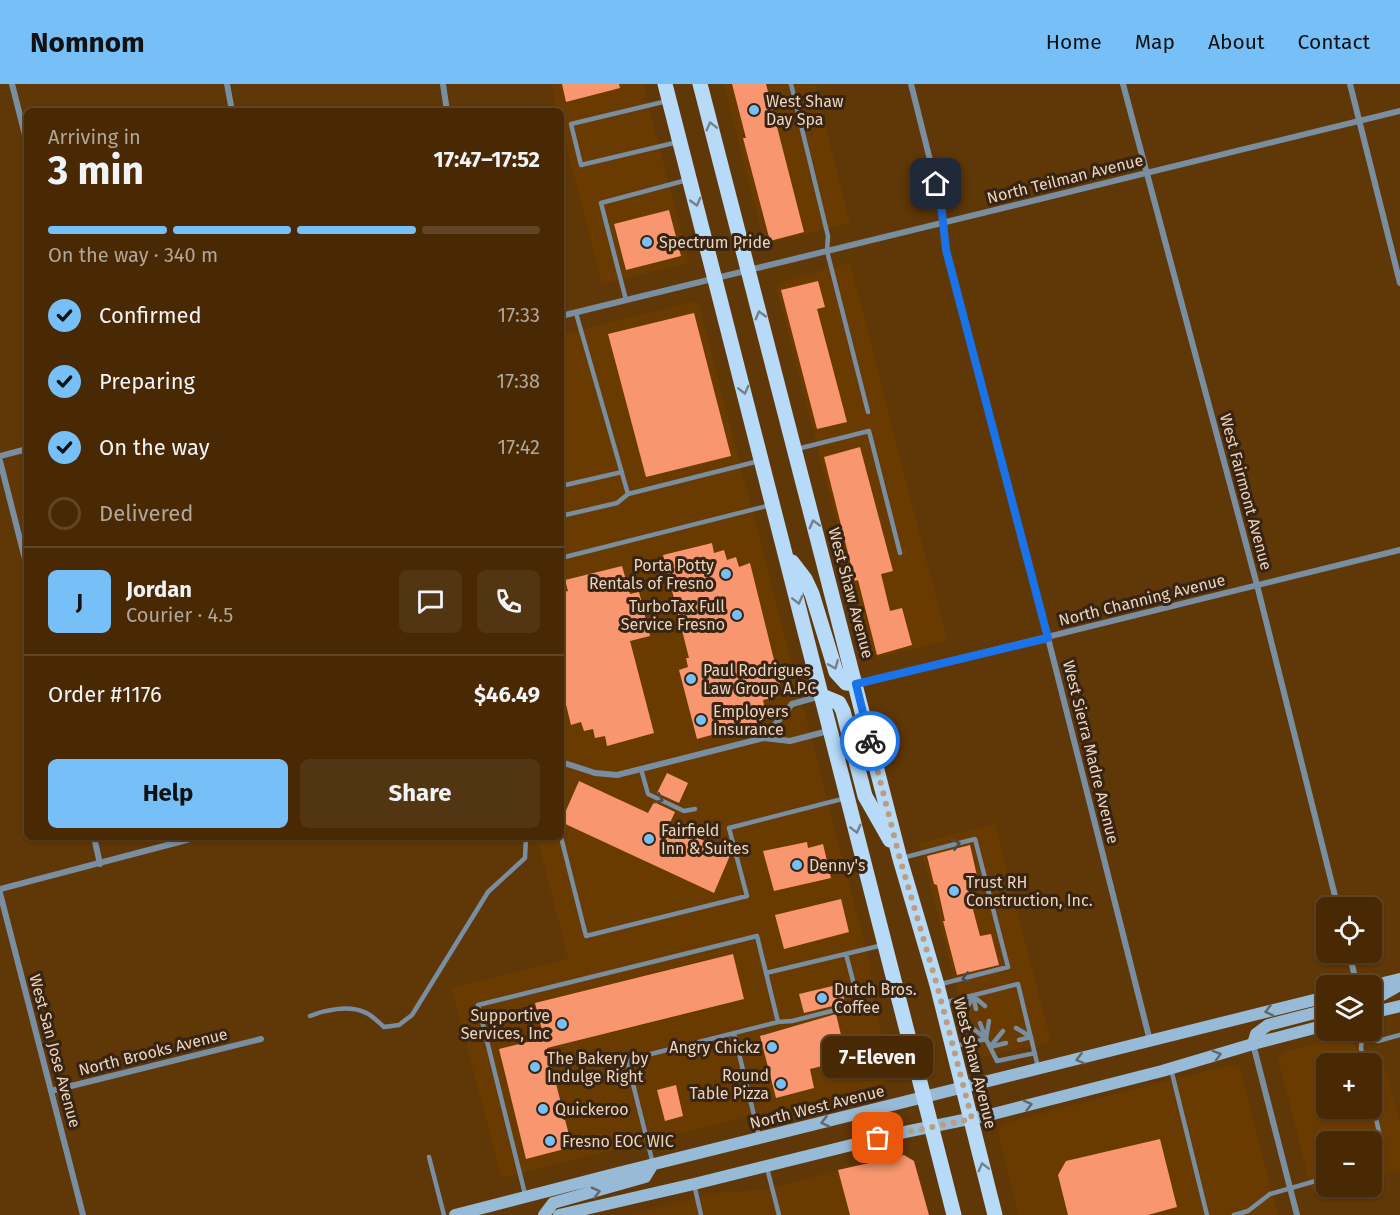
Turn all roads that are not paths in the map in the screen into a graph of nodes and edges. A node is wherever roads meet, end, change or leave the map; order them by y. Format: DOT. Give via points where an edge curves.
graph roads {
  1 [pos="12,84"];
  2 [pos="227,84"];
  3 [pos="443,84"];
  4 [pos="665,84"];
  5 [pos="700,84"];
  6 [pos="791,84"];
  7 [pos="911,84"];
  8 [pos="1123,84"];
  9 [pos="1350,84"];
  10 [pos="670,100"];
  11 [pos="231,108"];
  12 [pos="447,108"];
  13 [pos="1400,111"];
  14 [pos="1359,121"];
  15 [pos="24,130"];
  16 [pos="680,141"];
  17 [pos="1147,172"];
  18 [pos="690,179"];
  19 [pos="943,224"];
  20 [pos="827,251"];
  21 [pos="748,271"];
  22 [pos="716,279"];
  23 [pos="1400,283"];
  24 [pos="627,300"];
  25 [pos="576,313"];
  26 [pos="564,315"];
  27 [pos="868,412"];
  28 [pos="24,450"];
  29 [pos="795,450"];
  30 [pos="0,456"];
  31 [pos="762,460"];
  32 [pos="0,461"];
  33 [pos="622,471"];
  34 [pos="564,485"];
  35 [pos="628,494"];
  36 [pos="774,504"];
  37 [pos="564,515"];
  38 [pos="1400,549"];
  39 [pos="900,554"];
  40 [pos="24,555"];
  41 [pos="787,555"];
  42 [pos="564,557"];
  43 [pos="1257,585"];
  44 [pos="1048,638"];
  45 [pos="856,684"];
  46 [pos="822,696"];
  47 [pos="831,731"];
  48 [pos="764,738"];
  49 [pos="564,763"];
  50 [pos="641,769"];
  51 [pos="848,797"];
  52 [pos="695,809"];
  53 [pos="95,840"];
  54 [pos="187,840"];
  55 [pos="526,840"];
  56 [pos="562,840"];
  57 [pos="900,859"];
  58 [pos="100,864"];
  59 [pos="0,891"];
  60 [pos="1335,897"];
  61 [pos="885,944"];
  62 [pos="846,954"];
  63 [pos="766,974"];
  64 [pos="1400,979"];
  65 [pos="1382,983"];
  66 [pos="937,985"];
  67 [pos="1400,985"];
  68 [pos="973,996"];
  69 [pos="1382,996"];
  70 [pos="1316,1000"];
  71 [pos="941,1004"];
  72 [pos="985,1006"];
  73 [pos="1400,1006"];
  74 [pos="976,1009"];
  75 [pos="966,1010"];
  76 [pos="1382,1010"];
  77 [pos="1316,1013"];
  78 [pos="310,1016"];
  79 [pos="989,1021"];
  80 [pos="778,1022"];
  81 [pos="980,1023"];
  82 [pos="970,1026"];
  83 [pos="1016,1028"];
  84 [pos="1316,1028"];
  85 [pos="1003,1032"];
  86 [pos="734,1034"];
  87 [pos="1400,1035"];
  88 [pos="1031,1037"];
  89 [pos="261,1039"];
  90 [pos="986,1039"];
  91 [pos="1019,1040"];
  92 [pos="1382,1040"];
  93 [pos="1150,1042"];
  94 [pos="1006,1043"];
  95 [pos="1252,1044"];
  96 [pos="952,1046"];
  97 [pos="990,1047"];
  98 [pos="1035,1053"];
  99 [pos="997,1061"];
  100 [pos="1171,1069"];
  101 [pos="1039,1070"];
  102 [pos="1000,1079"];
  103 [pos="963,1088"];
  104 [pos="51,1090"];
  105 [pos="925,1098"];
  106 [pos="972,1119"];
  107 [pos="932,1126"];
  108 [pos="760,1138"];
  109 [pos="429,1157"];
  110 [pos="653,1164"];
  111 [pos="767,1165"];
  112 [pos="1316,1181"];
  113 [pos="694,1184"];
  114 [pos="1290,1188"];
  115 [pos="526,1197"];
  116 [pos="1250,1213"];
  117 [pos="83,1215"];
  118 [pos="444,1215"];
  119 [pos="455,1215"];
  120 [pos="544,1215"];
  121 [pos="559,1215"];
  122 [pos="701,1215"];
  123 [pos="779,1215"];
  124 [pos="954,1215"];
  125 [pos="995,1215"];
  126 [pos="1207,1215"];
  127 [pos="1234,1215"];
  128 [pos="1297,1215"];
  1 -- 15 [label="street"];
  2 -- 11 [label="street"];
  3 -- 12 [label="street"];
  4 -- 10 [label="main road"];
  21 -- 5 [label="main road, West Shaw Avenue, one-way"];
  6 -- 20 [label="lane" via="828,236"];
  7 -- 19 [label="street, West Sierra Madre Avenue"];
  8 -- 17 [label="street, West Fairmont Avenue"];
  9 -- 14 [label="street"];
  10 -- 16 [label="main road"];
  10 -- 16 [label="lane" via="571,124 581,165"];
  13 -- 14 [label="street, North Teilman Avenue"];
  14 -- 17 [label="street, North Teilman Avenue"];
  14 -- 23 [label="street"];
  16 -- 18 [label="main road"];
  17 -- 19 [label="street, North Teilman Avenue"];
  17 -- 43 [label="street, West Fairmont Avenue"];
  18 -- 22 [label="main road, one-way"];
  18 -- 24 [label="lane" via="601,203"];
  19 -- 20 [label="street, North Teilman Avenue"];
  19 -- 44 [label="street, West Sierra Madre Avenue" via="946,250"];
  20 -- 21 [label="street, North Teilman Avenue"];
  20 -- 27 [label="lane"];
  21 -- 22 [label="street, North Teilman Avenue"];
  29 -- 21 [label="main road, West Shaw Avenue, one-way"];
  22 -- 24 [label="street, North Teilman Avenue"];
  22 -- 31 [label="main road, one-way"];
  24 -- 25 [label="street, North Teilman Avenue"];
  25 -- 26 [label="street, North Teilman Avenue"];
  25 -- 33 [label="lane"];
  28 -- 30 [label="street"];
  29 -- 39 [label="lane" via="869,431"];
  45 -- 29 [label="main road, West Shaw Avenue, one-way"];
  31 -- 35 [label="lane"];
  31 -- 36 [label="main road"];
  32 -- 40 [label="street"];
  33 -- 34 [label="lane"];
  33 -- 35 [label="lane"];
  35 -- 37 [label="lane" via="617,503"];
  36 -- 41 [label="main road"];
  36 -- 42 [label="lane"];
  38 -- 43 [label="street, North Channing Avenue"];
  41 -- 45 [label="main road, one-way" via="812,594 836,672 846,683"];
  41 -- 46 [label="main road, one-way"];
  43 -- 44 [label="street, North Channing Avenue"];
  43 -- 60 [label="street, West Fairmont Avenue"];
  44 -- 45 [label="street, North Channing Avenue"];
  44 -- 93 [label="street, West Sierra Madre Avenue"];
  45 -- 57 [label="main road, West Shaw Avenue"];
  46 -- 47 [label="main road"];
  46 -- 48 [label="street" via="792,704"];
  46 -- 57 [label="main road" via="839,703 843,711 865,796"];
  47 -- 48 [label="street" via="790,741"];
  47 -- 51 [label="main road"];
  48 -- 50 [label="street"];
  49 -- 50 [label="street" via="606,775"];
  50 -- 52 [label="lane, one-way" via="648,794 684,811"];
  51 -- 56 [label="lane" via="729,828 747,896 586,936"];
  51 -- 61 [label="main road, one-way"];
  53 -- 58 [label="street"];
  54 -- 58 [label="street"];
  55 -- 78 [label="lane" via="525,858 488,892 406,1020 384,1027 365,1012 348,1009"];
  57 -- 66 [label="main road, West Shaw Avenue"];
  57 -- 66 [label="lane, one-way" via="975,839 1008,967"];
  58 -- 59 [label="street"];
  59 -- 104 [label="street, West San Jose Avenue"];
  61 -- 62 [label="lane"];
  61 -- 105 [label="main road"];
  62 -- 63 [label="lane"];
  62 -- 80 [label="lane" via="859,1004"];
  63 -- 80 [label="lane"];
  63 -- 115 [label="lane" via="757,936 478,1005"];
  64 -- 65 [label="main road"];
  66 -- 71 [label="main road, West Shaw Avenue"];
  67 -- 69 [label="main road"];
  68 -- 71 [label="lane"];
  68 -- 72 [label="lane"];
  68 -- 74 [label="lane"];
  68 -- 75 [label="lane"];
  68 -- 88 [label="lane" via="1018,984"];
  70 -- 93 [label="main road, North West Avenue, one-way"];
  71 -- 96 [label="main road, West Shaw Avenue"];
  73 -- 76 [label="main road"];
  77 -- 95 [label="main road" via="1268,1025 1256,1034"];
  79 -- 90 [label="lane"];
  80 -- 86 [label="lane"];
  81 -- 90 [label="lane"];
  82 -- 90 [label="lane"];
  83 -- 88 [label="lane"];
  84 -- 95 [label="main road"];
  85 -- 97 [label="lane"];
  86 -- 108 [label="lane"];
  86 -- 110 [label="lane" via="627,1060"];
  87 -- 92 [label="lane"];
  88 -- 91 [label="lane"];
  88 -- 98 [label="lane"];
  89 -- 104 [label="street, North Brooks Avenue"];
  90 -- 96 [label="lane"];
  90 -- 97 [label="lane"];
  93 -- 101 [label="main road, North West Avenue, one-way"];
  94 -- 97 [label="lane"];
  100 -- 95 [label="main road, one-way"];
  95 -- 114 [label="street"];
  96 -- 103 [label="main road, West Shaw Avenue"];
  97 -- 99 [label="lane"];
  98 -- 99 [label="lane"];
  98 -- 101 [label="lane"];
  99 -- 102 [label="lane"];
  106 -- 100 [label="main road, one-way"];
  100 -- 126 [label="lane"];
  101 -- 102 [label="main road, North West Avenue"];
  102 -- 103 [label="main road, North West Avenue"];
  103 -- 105 [label="main road, North West Avenue"];
  103 -- 106 [label="main road, West Shaw Avenue"];
  104 -- 117 [label="street, West San Jose Avenue"];
  105 -- 107 [label="main road"];
  105 -- 108 [label="main road, North West Avenue, one-way"];
  106 -- 107 [label="main road"];
  125 -- 106 [label="main road, West Shaw Avenue, one-way"];
  107 -- 111 [label="main road"];
  107 -- 124 [label="main road"];
  108 -- 110 [label="main road, North West Avenue"];
  109 -- 118 [label="lane"];
  110 -- 115 [label="main road, North West Avenue"];
  120 -- 110 [label="main road, one-way" via="553,1203 645,1178"];
  111 -- 113 [label="main road"];
  111 -- 123 [label="lane"];
  112 -- 114 [label="lane"];
  113 -- 121 [label="main road"];
  113 -- 122 [label="lane"];
  114 -- 116 [label="lane" via="1270,1194"];
  114 -- 128 [label="street"];
  115 -- 119 [label="main road, North West Avenue"];
  116 -- 127 [label="lane"];
}
